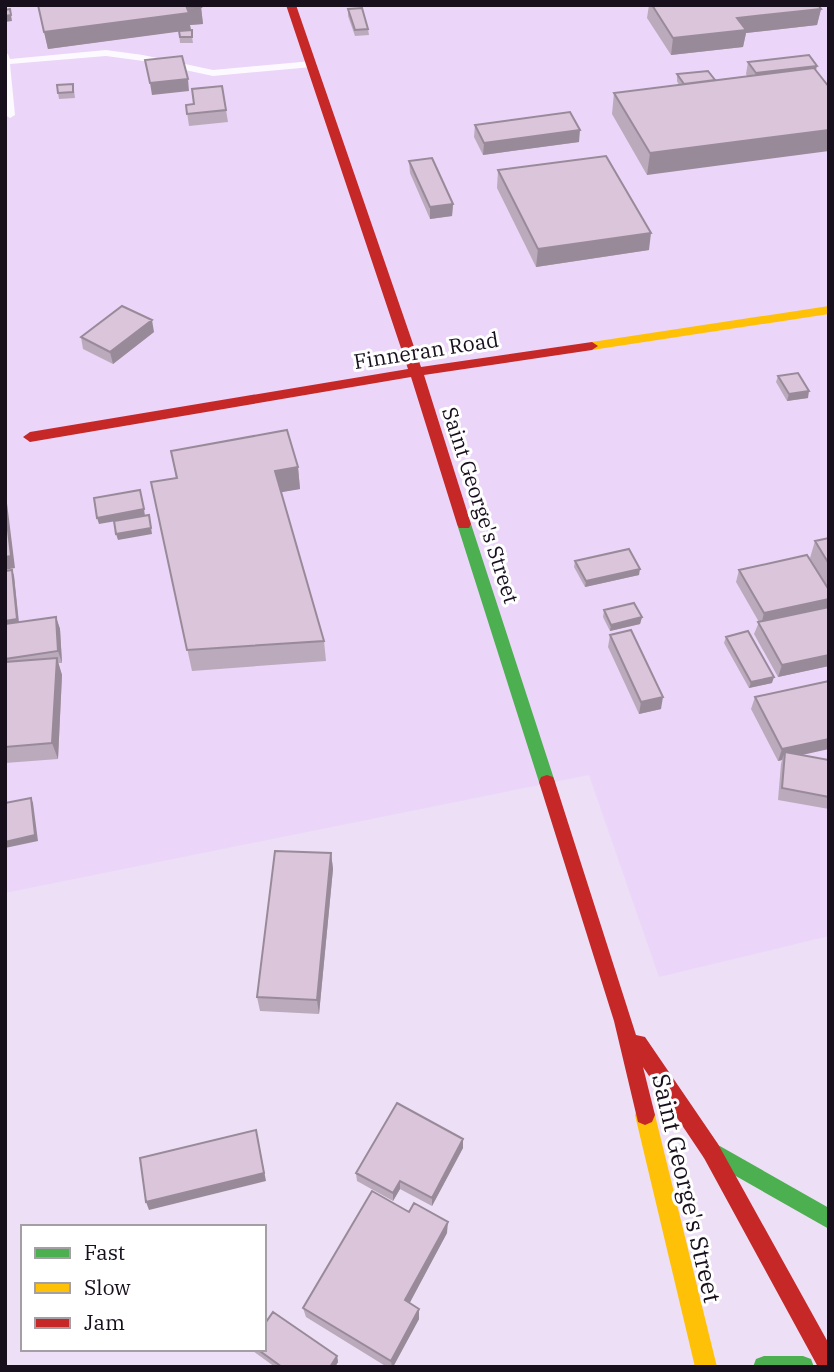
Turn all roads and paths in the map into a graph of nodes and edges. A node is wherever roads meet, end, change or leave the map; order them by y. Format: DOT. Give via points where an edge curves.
graph roads {
  1 [pos="291,5"];
  2 [pos="6,58"];
  3 [pos="312,64"];
  4 [pos="10,115"];
  5 [pos="829,310"];
  6 [pos="416,372"];
  7 [pos="30,437"];
  8 [pos="623,1021"];
  9 [pos="711,1152"];
  10 [pos="829,1219"];
  11 [pos="829,1366"];
  12 [pos="706,1367"];
  13 [pos="764,1367"];
  14 [pos="803,1367"];
  1 -- 3 [label="main road, Saint George's Street"];
  2 -- 3 [label="lane" via="106,53 212,73"];
  2 -- 4 [label="lane"];
  3 -- 6 [label="main road, Saint George's Street"];
  5 -- 6 [label="main road, Finneran Road"];
  6 -- 7 [label="main road, Finneran Road"];
  6 -- 8 [label="main road, Saint George's Street"];
  8 -- 9 [label="main road, Saint George's Street"];
  8 -- 12 [label="main road, Saint George's Street"];
  9 -- 10 [label="main road"];
  9 -- 11 [label="main road, Saint George's Street"];
  13 -- 14 [label="main road"];
}
